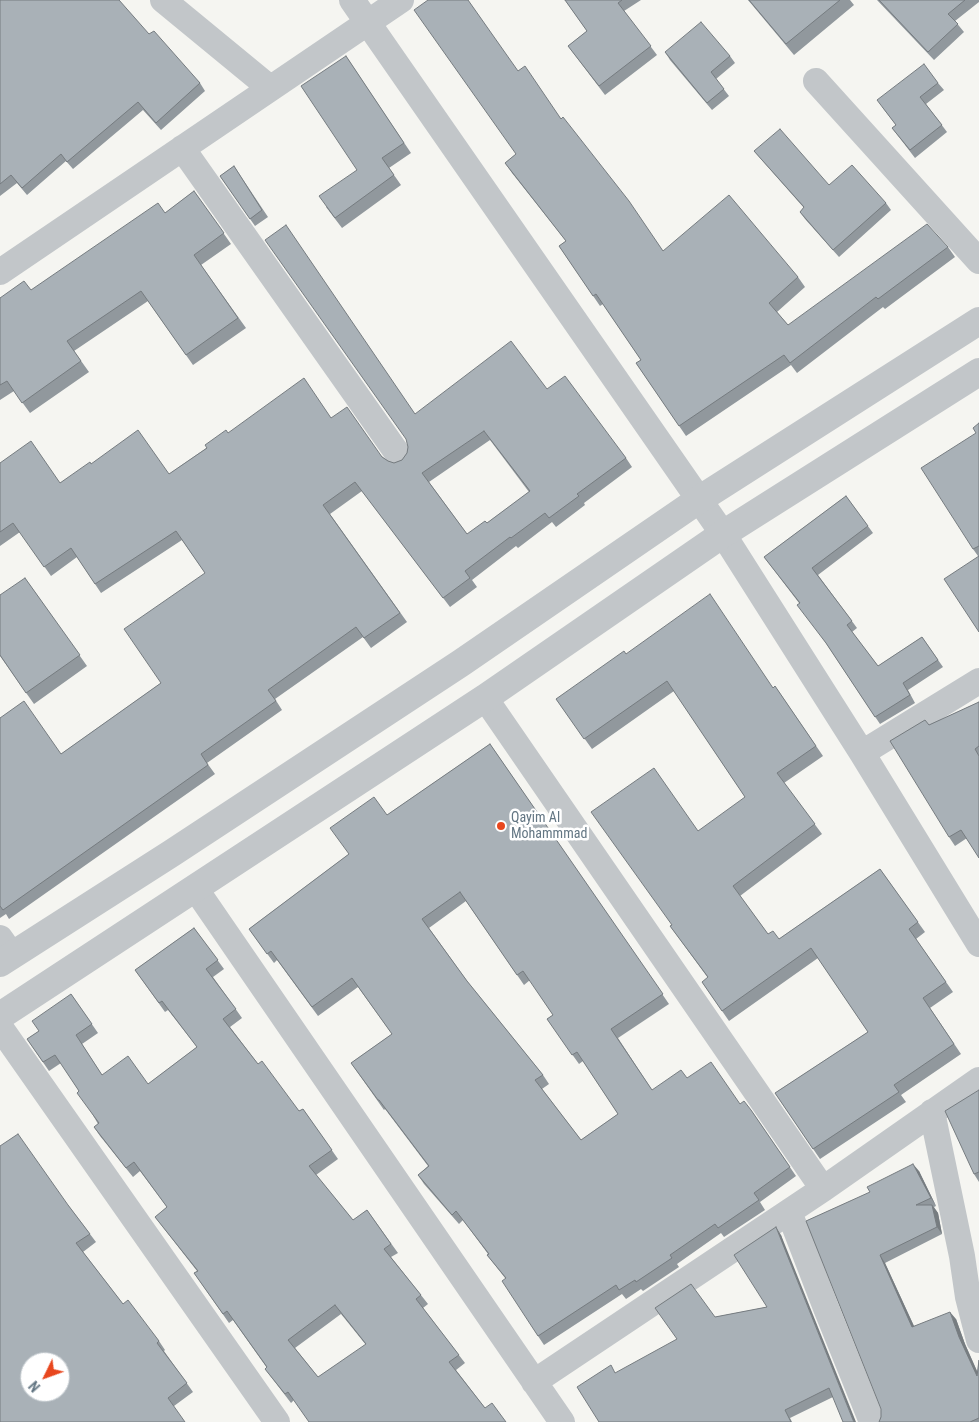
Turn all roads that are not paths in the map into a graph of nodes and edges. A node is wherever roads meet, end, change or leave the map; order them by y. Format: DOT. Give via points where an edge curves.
graph roads {
  1 [pos="163,0"];
  2 [pos="352,0"];
  3 [pos="401,0"];
  4 [pos="367,22"];
  5 [pos="816,81"];
  6 [pos="270,88"];
  7 [pos="182,148"];
  8 [pos="979,262"];
  9 [pos="0,272"];
  10 [pos="979,320"];
  11 [pos="979,372"];
  12 [pos="400,457"];
  13 [pos="700,499"];
  14 [pos="723,534"];
  15 [pos="979,681"];
  16 [pos="485,698"];
  17 [pos="862,753"];
  18 [pos="195,888"];
  19 [pos="979,944"];
  20 [pos="4,952"];
  21 [pos="0,1016"];
  22 [pos="0,1027"];
  23 [pos="979,1080"];
  24 [pos="932,1112"];
  25 [pos="823,1189"];
  26 [pos="789,1212"];
  27 [pos="970,1257"];
  28 [pos="979,1340"];
  29 [pos="534,1382"];
  30 [pos="277,1422"];
  31 [pos="562,1422"];
  32 [pos="872,1422"];
  1 -- 6 [label="street"];
  2 -- 4 [label="street"];
  3 -- 4 [label="street"];
  4 -- 6 [label="street"];
  4 -- 13 [label="street"];
  5 -- 8 [label="street"];
  6 -- 7 [label="street"];
  7 -- 9 [label="street"];
  7 -- 12 [label="street"];
  10 -- 13 [label="street"];
  11 -- 14 [label="street"];
  13 -- 14 [label="street"];
  13 -- 20 [label="street" via="461,663 172,853"];
  14 -- 16 [label="street"];
  14 -- 17 [label="street"];
  15 -- 17 [label="street"];
  16 -- 18 [label="street"];
  16 -- 25 [label="street"];
  17 -- 19 [label="street"];
  18 -- 21 [label="street"];
  18 -- 29 [label="street"];
  22 -- 30 [label="street"];
  23 -- 24 [label="street"];
  24 -- 25 [label="street"];
  24 -- 27 [label="street"];
  25 -- 26 [label="street"];
  26 -- 29 [label="street"];
  26 -- 32 [label="street"];
  27 -- 28 [label="street" via="968,1297"];
  29 -- 31 [label="street"];
}
